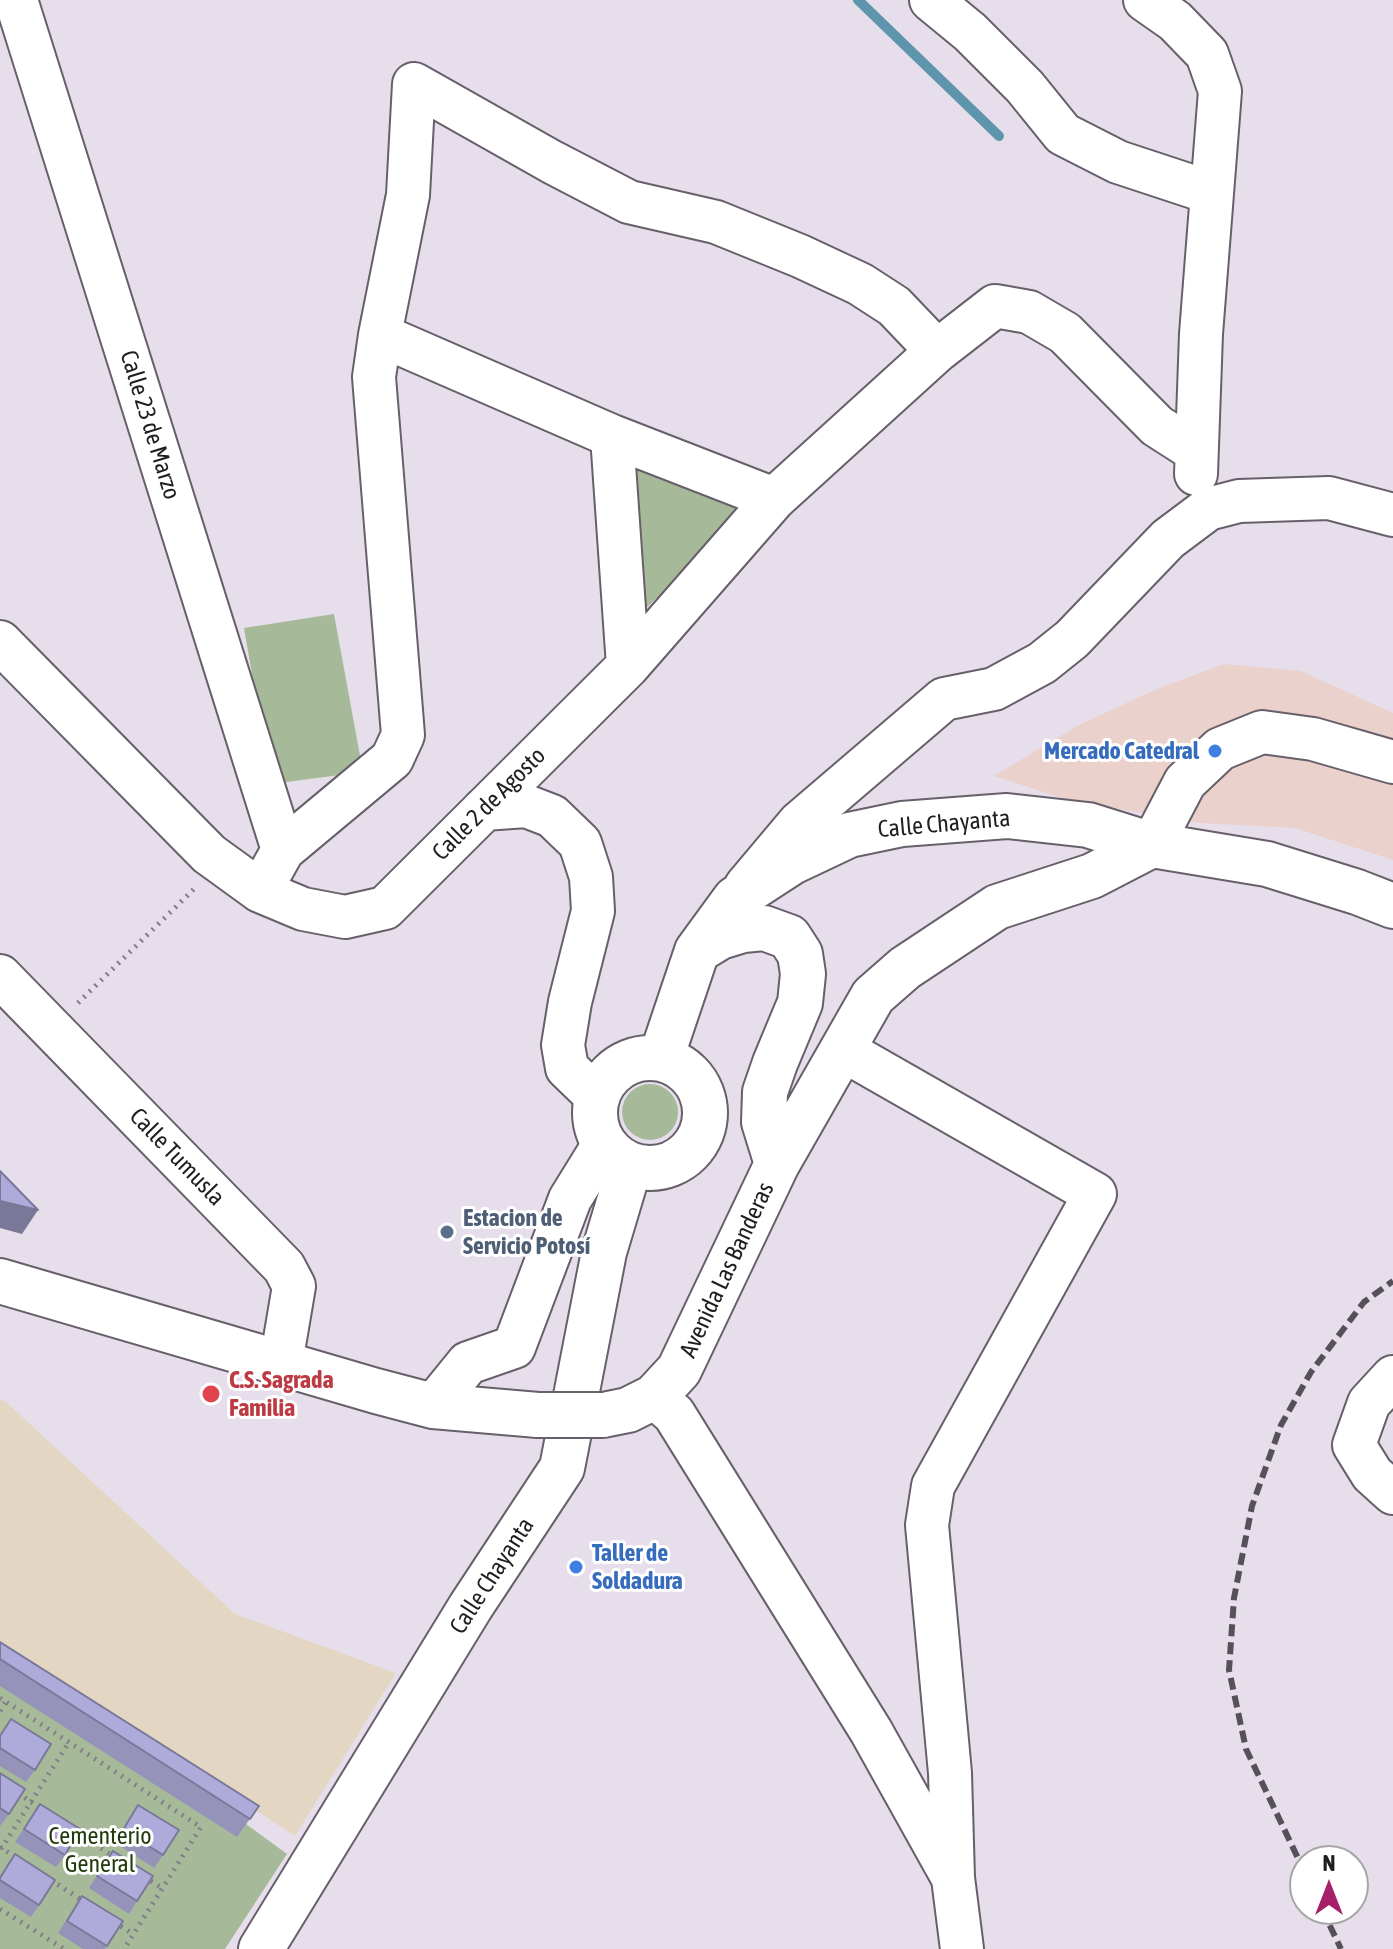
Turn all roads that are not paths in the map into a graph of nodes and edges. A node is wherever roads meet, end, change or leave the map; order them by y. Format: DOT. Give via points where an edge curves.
graph roads {
  1 [pos="16,0"];
  2 [pos="931,0"];
  3 [pos="1145,0"];
  4 [pos="1212,193"];
  5 [pos="380,335"];
  6 [pos="937,351"];
  7 [pos="612,436"];
  8 [pos="1196,451"];
  9 [pos="774,499"];
  10 [pos="1393,515"];
  11 [pos="1195,519"];
  12 [pos="0,642"];
  13 [pos="628,666"];
  14 [pos="1393,762"];
  15 [pos="484,809"];
  16 [pos="1152,845"];
  17 [pos="283,850"];
  18 [pos="260,891"];
  19 [pos="735,899"];
  20 [pos="1393,906"];
  21 [pos="697,951"];
  22 [pos="0,976"];
  23 [pos="843,1050"];
  24 [pos="661,1058"];
  25 [pos="597,1097"];
  26 [pos="617,1154"];
  27 [pos="777,1164"];
  28 [pos="0,1281"];
  29 [pos="281,1363"];
  30 [pos="1393,1377"];
  31 [pos="654,1397"];
  32 [pos="433,1406"];
  33 [pos="1393,1493"];
  34 [pos="953,1878"];
  35 [pos="261,1949"];
  36 [pos="962,1949"];
  1 -- 17 [label="street, Calle 23 de Marzo"];
  2 -- 4 [label="street" via="1025,87 1063,134 1118,162"];
  3 -- 4 [label="street" via="1207,54 1220,91"];
  4 -- 8 [label="street"];
  5 -- 6 [label="street" via="408,195 414,84 629,202 716,222 860,284 894,306"];
  5 -- 7 [label="street"];
  5 -- 17 [label="street" via="374,377 403,735 392,759"];
  6 -- 8 [label="street, Calle 2 de Agosto" via="995,306 1029,312 1065,333 1157,426"];
  6 -- 9 [label="street, Calle 2 de Agosto"];
  7 -- 9 [label="street"];
  7 -- 13 [label="street"];
  8 -- 11 [label="street"];
  9 -- 13 [label="street, Calle 2 de Agosto"];
  10 -- 11 [label="street" via="1329,498 1285,498 1239,501 1208,509"];
  11 -- 19 [label="street" via="1042,663 994,689 944,699 799,823"];
  12 -- 18 [label="street, Calle 2 de Agosto" via="209,854"];
  13 -- 15 [label="street, Calle 2 de Agosto"];
  14 -- 16 [label="street" via="1313,739 1262,732 1220,749 1185,782"];
  15 -- 18 [label="street, Calle 2 de Agosto" via="385,908 345,917 303,909"];
  15 -- 25 [label="street" via="526,806 552,816 580,843 591,877 593,911 563,1045 567,1068"];
  16 -- 19 [label="main road, Calle Chayanta" via="1088,825 1007,816 902,824 849,835 792,862"];
  16 -- 20 [label="main road, Calle Chayanta" via="1267,864"];
  16 -- 23 [label="main road, Avenida Las Banderas" via="1092,876 997,907 931,950 873,996"];
  17 -- 18 [label="street"];
  19 -- 21 [label="main road, Calle Chayanta"];
  21 -- 24 [label="main road, Calle Chayanta"];
  21 -- 27 [label="main road" via="720,937 764,928 789,937 800,954 800,1003 765,1092 764,1122"];
  22 -- 29 [label="street, Calle Tumusla" via="284,1267 294,1286"];
  23 -- 27 [label="main road, Avenida Las Banderas"];
  23 -- 34 [label="street" via="1095,1194 933,1486 927,1525 950,1773"];
  24 -- 25 [label="main road" via="628,1061 603,1082"];
  24 -- 26 [label="main road" via="677,1064 700,1087 706,1120 701,1136 679,1160 663,1167 646,1168"];
  25 -- 26 [label="main road, Calle Chayanta" via="597,1129"];
  26 -- 32 [label="street" via="570,1199 514,1347 468,1363"];
  26 -- 35 [label="main road, Calle Chayanta" via="604,1252 562,1468"];
  27 -- 31 [label="main road, Avenida Las Banderas" via="679,1370"];
  28 -- 29 [label="main road, Avenida Las Banderas"];
  29 -- 32 [label="main road, Avenida Las Banderas"];
  30 -- 33 [label="street" via="1369,1403 1354,1445 1372,1474"];
  31 -- 32 [label="main road, Avenida Las Banderas, bridge" via="603,1415"];
  31 -- 34 [label="street" via="674,1414 871,1731"];
  34 -- 36 [label="street"];
}
